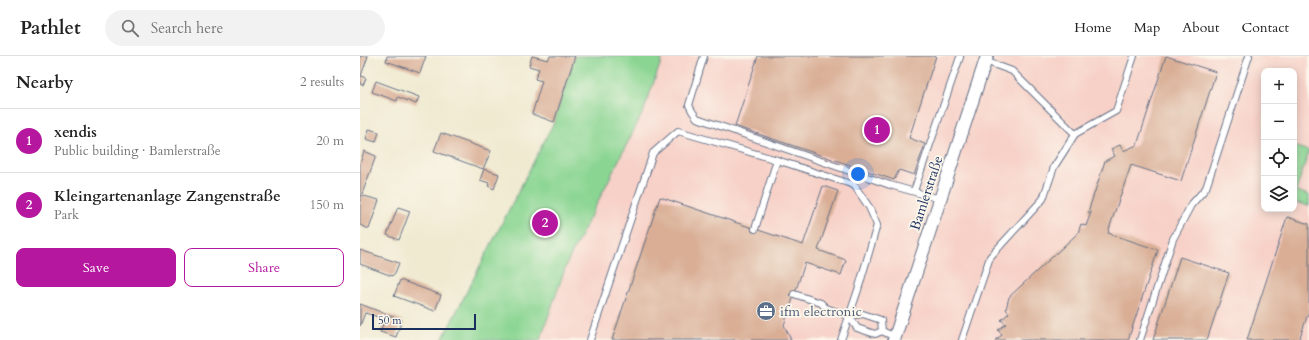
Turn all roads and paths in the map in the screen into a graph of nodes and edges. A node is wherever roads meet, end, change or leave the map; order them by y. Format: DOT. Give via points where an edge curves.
graph roads {
  1 [pos="704,56"];
  2 [pos="1134,56"];
  3 [pos="1249,56"];
  4 [pos="960,57"];
  5 [pos="986,58"];
  6 [pos="1075,134"];
  7 [pos="777,160"];
  8 [pos="914,191"];
  9 [pos="940,199"];
  10 [pos="755,229"];
  11 [pos="794,294"];
  12 [pos="849,316"];
  13 [pos="882,331"];
  14 [pos="894,339"];
  15 [pos="590,340"];
  16 [pos="841,340"];
  17 [pos="962,340"];
  18 [pos="1140,340"];
  1 -- 8 [label="lane" via="689,105 697,118"];
  2 -- 6 [label="lane" via="1116,111"];
  3 -- 18 [label="lane" via="1206,188 1191,205 1173,239"];
  4 -- 8 [label="lane"];
  5 -- 6 [label="lane" via="1012,71"];
  5 -- 9 [label="street, Bamlerstraße"];
  6 -- 17 [label="lane" via="1054,166 1043,199 990,257"];
  7 -- 10 [label="lane"];
  7 -- 12 [label="lane" via="854,185 869,207 877,225"];
  7 -- 15 [label="lane" via="678,131 652,153"];
  8 -- 9 [label="lane"];
  9 -- 14 [label="street, Bamlerstraße"];
  11 -- 12 [label="lane"];
  12 -- 13 [label="lane" via="857,328 875,334"];
  12 -- 13 [label="lane" via="863,314 880,320"];
  12 -- 16 [label="lane"];
  13 -- 14 [label="lane"];
}
